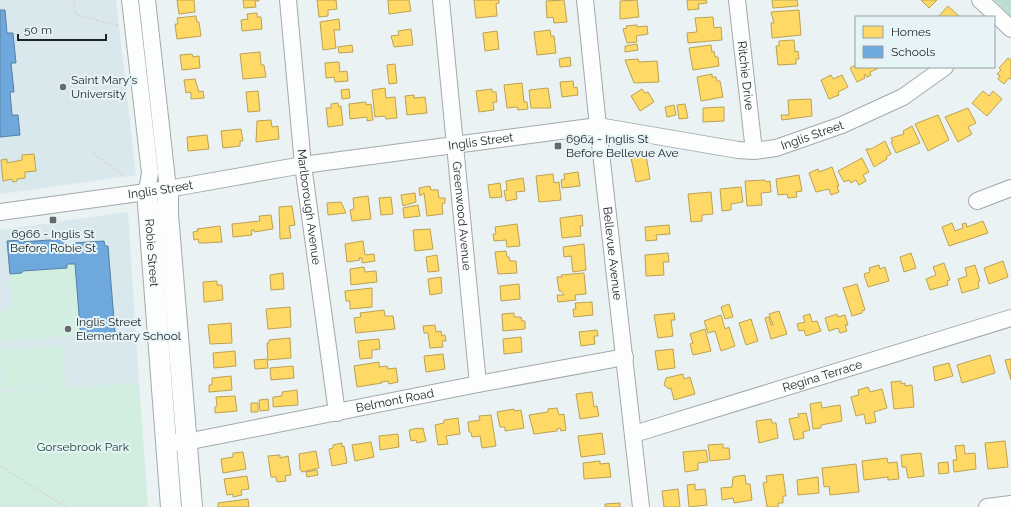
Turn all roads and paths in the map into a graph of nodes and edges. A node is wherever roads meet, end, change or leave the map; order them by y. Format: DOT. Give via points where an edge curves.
graph roads {
  1 [pos="74,0"];
  2 [pos="130,0"];
  3 [pos="147,0"];
  4 [pos="288,0"];
  5 [pos="441,0"];
  6 [pos="585,0"];
  7 [pos="737,0"];
  8 [pos="980,0"];
  9 [pos="994,16"];
  10 [pos="995,17"];
  11 [pos="124,27"];
  12 [pos="1011,29"];
  13 [pos="944,68"];
  14 [pos="598,126"];
  15 [pos="455,145"];
  16 [pos="754,151"];
  17 [pos="93,153"];
  18 [pos="303,165"];
  19 [pos="126,177"];
  20 [pos="1011,188"];
  21 [pos="168,189"];
  22 [pos="147,191"];
  23 [pos="977,201"];
  24 [pos="0,212"];
  25 [pos="1011,318"];
  26 [pos="625,357"];
  27 [pos="478,384"];
  28 [pos="337,413"];
  29 [pos="634,434"];
  30 [pos="166,442"];
  31 [pos="186,442"];
  32 [pos="0,466"];
  33 [pos="1011,504"];
  34 [pos="66,507"];
  35 [pos="171,507"];
  36 [pos="192,507"];
  37 [pos="641,507"];
  38 [pos="987,507"];
  1 -- 11 [label="path" via="75,12 78,15"];
  2 -- 22 [label="street, Robie Street" via="150,173"];
  3 -- 21 [label="street, Robie Street"];
  4 -- 18 [label="street, Marlborough Avenue"];
  5 -- 15 [label="street, Greenwood Avenue"];
  6 -- 14 [label="street, Bellevue Avenue"];
  7 -- 16 [label="street, Ritchie Drive"];
  8 -- 9 [label="street"];
  10 -- 12 [label="street"];
  13 -- 16 [label="street, Inglis Street" via="903,97 842,125 776,148"];
  14 -- 15 [label="street, Inglis Street"];
  14 -- 16 [label="street, Inglis Street"];
  14 -- 26 [label="street, Bellevue Avenue"];
  15 -- 18 [label="street, Inglis Street"];
  15 -- 27 [label="street, Greenwood Avenue"];
  17 -- 19 [label="path"];
  18 -- 21 [label="street, Inglis Street"];
  18 -- 28 [label="street, Marlborough Avenue"];
  20 -- 23 [label="street"];
  21 -- 22 [label="street, Inglis Street"];
  21 -- 31 [label="main road, Robie Street"];
  22 -- 24 [label="street, Inglis Street"];
  22 -- 30 [label="main road, Robie Street"];
  25 -- 29 [label="street, Regina Terrace"];
  26 -- 27 [label="street, Belmont Road"];
  26 -- 29 [label="street, Bellevue Avenue"];
  27 -- 28 [label="street, Belmont Road"];
  28 -- 31 [label="street, Belmont Road"];
  29 -- 37 [label="street, Bellevue Avenue"];
  30 -- 31 [label="street, Belmont Road"];
  30 -- 35 [label="main road, Robie Street"];
  31 -- 36 [label="main road, Robie Street"];
  32 -- 34 [label="path"];
  33 -- 38 [label="street"];
}
